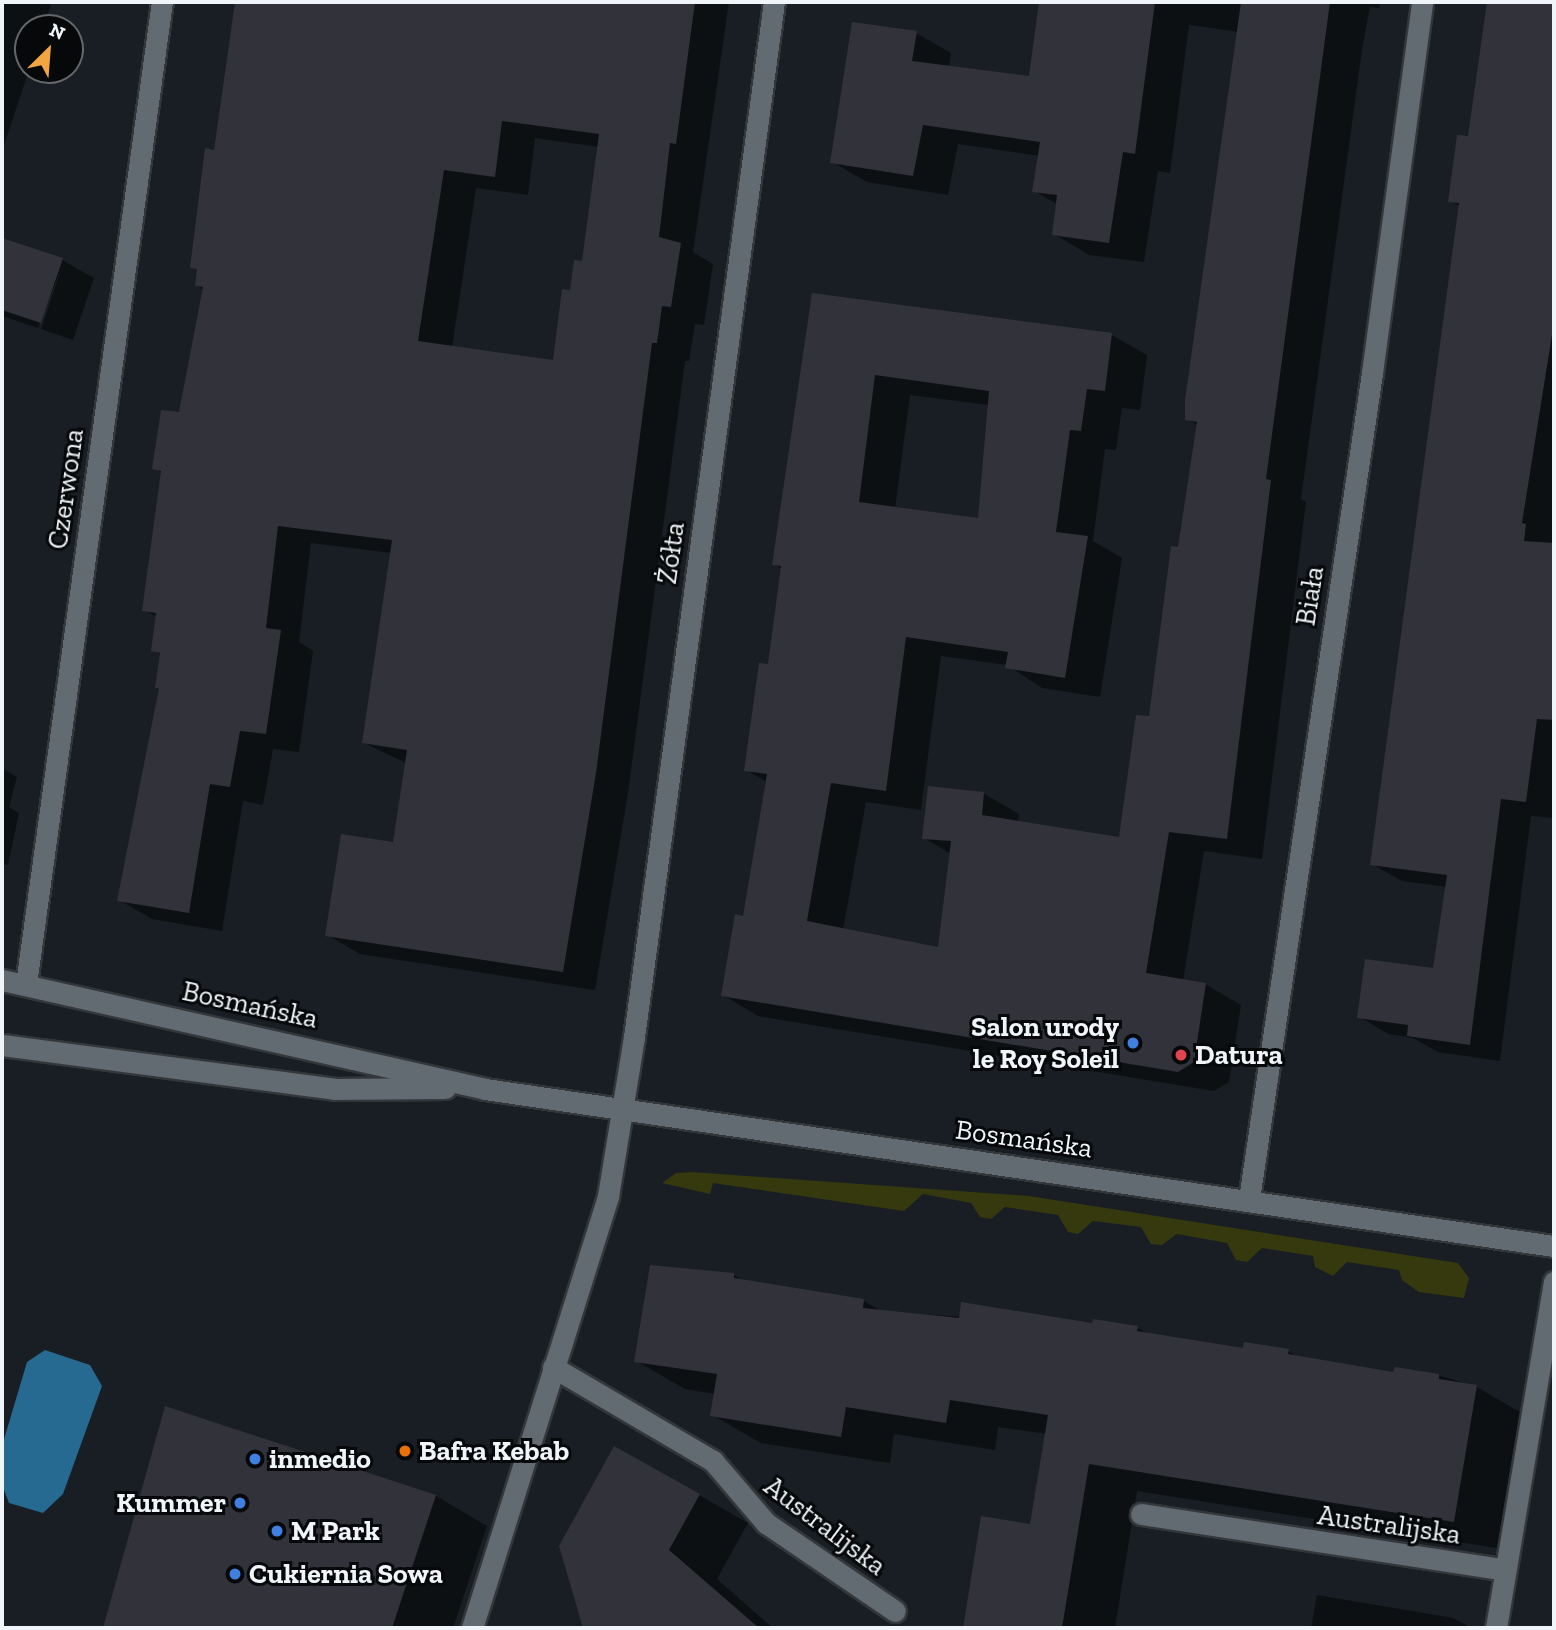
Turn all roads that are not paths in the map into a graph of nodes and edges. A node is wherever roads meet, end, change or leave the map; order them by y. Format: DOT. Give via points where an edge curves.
graph roads {
  1 [pos="162,2"];
  2 [pos="774,2"];
  3 [pos="1422,2"];
  4 [pos="2,980"];
  5 [pos="26,985"];
  6 [pos="2,1045"];
  7 [pos="485,1089"];
  8 [pos="622,1112"];
  9 [pos="1249,1199"];
  10 [pos="1554,1246"];
  11 [pos="1554,1282"];
  12 [pos="554,1367"];
  13 [pos="1141,1514"];
  14 [pos="1505,1570"];
  15 [pos="895,1611"];
  16 [pos="472,1628"];
  17 [pos="1496,1628"];
  1 -- 5 [label="street, Czerwona"];
  2 -- 8 [label="street, Żółta"];
  3 -- 9 [label="street, Biała" via="1372,373"];
  4 -- 5 [label="street, Bosmańska"];
  5 -- 7 [label="street, Bosmańska"];
  6 -- 7 [label="street, Bosmańska" via="334,1089"];
  7 -- 8 [label="street, Bosmańska"];
  8 -- 9 [label="street, Bosmańska"];
  8 -- 12 [label="street" via="596,1242"];
  9 -- 10 [label="street, Bosmańska"];
  11 -- 14 [label="street"];
  12 -- 15 [label="street, Australijska" via="713,1461 766,1523"];
  12 -- 16 [label="street"];
  13 -- 14 [label="street, Australijska"];
  14 -- 17 [label="street"];
}
